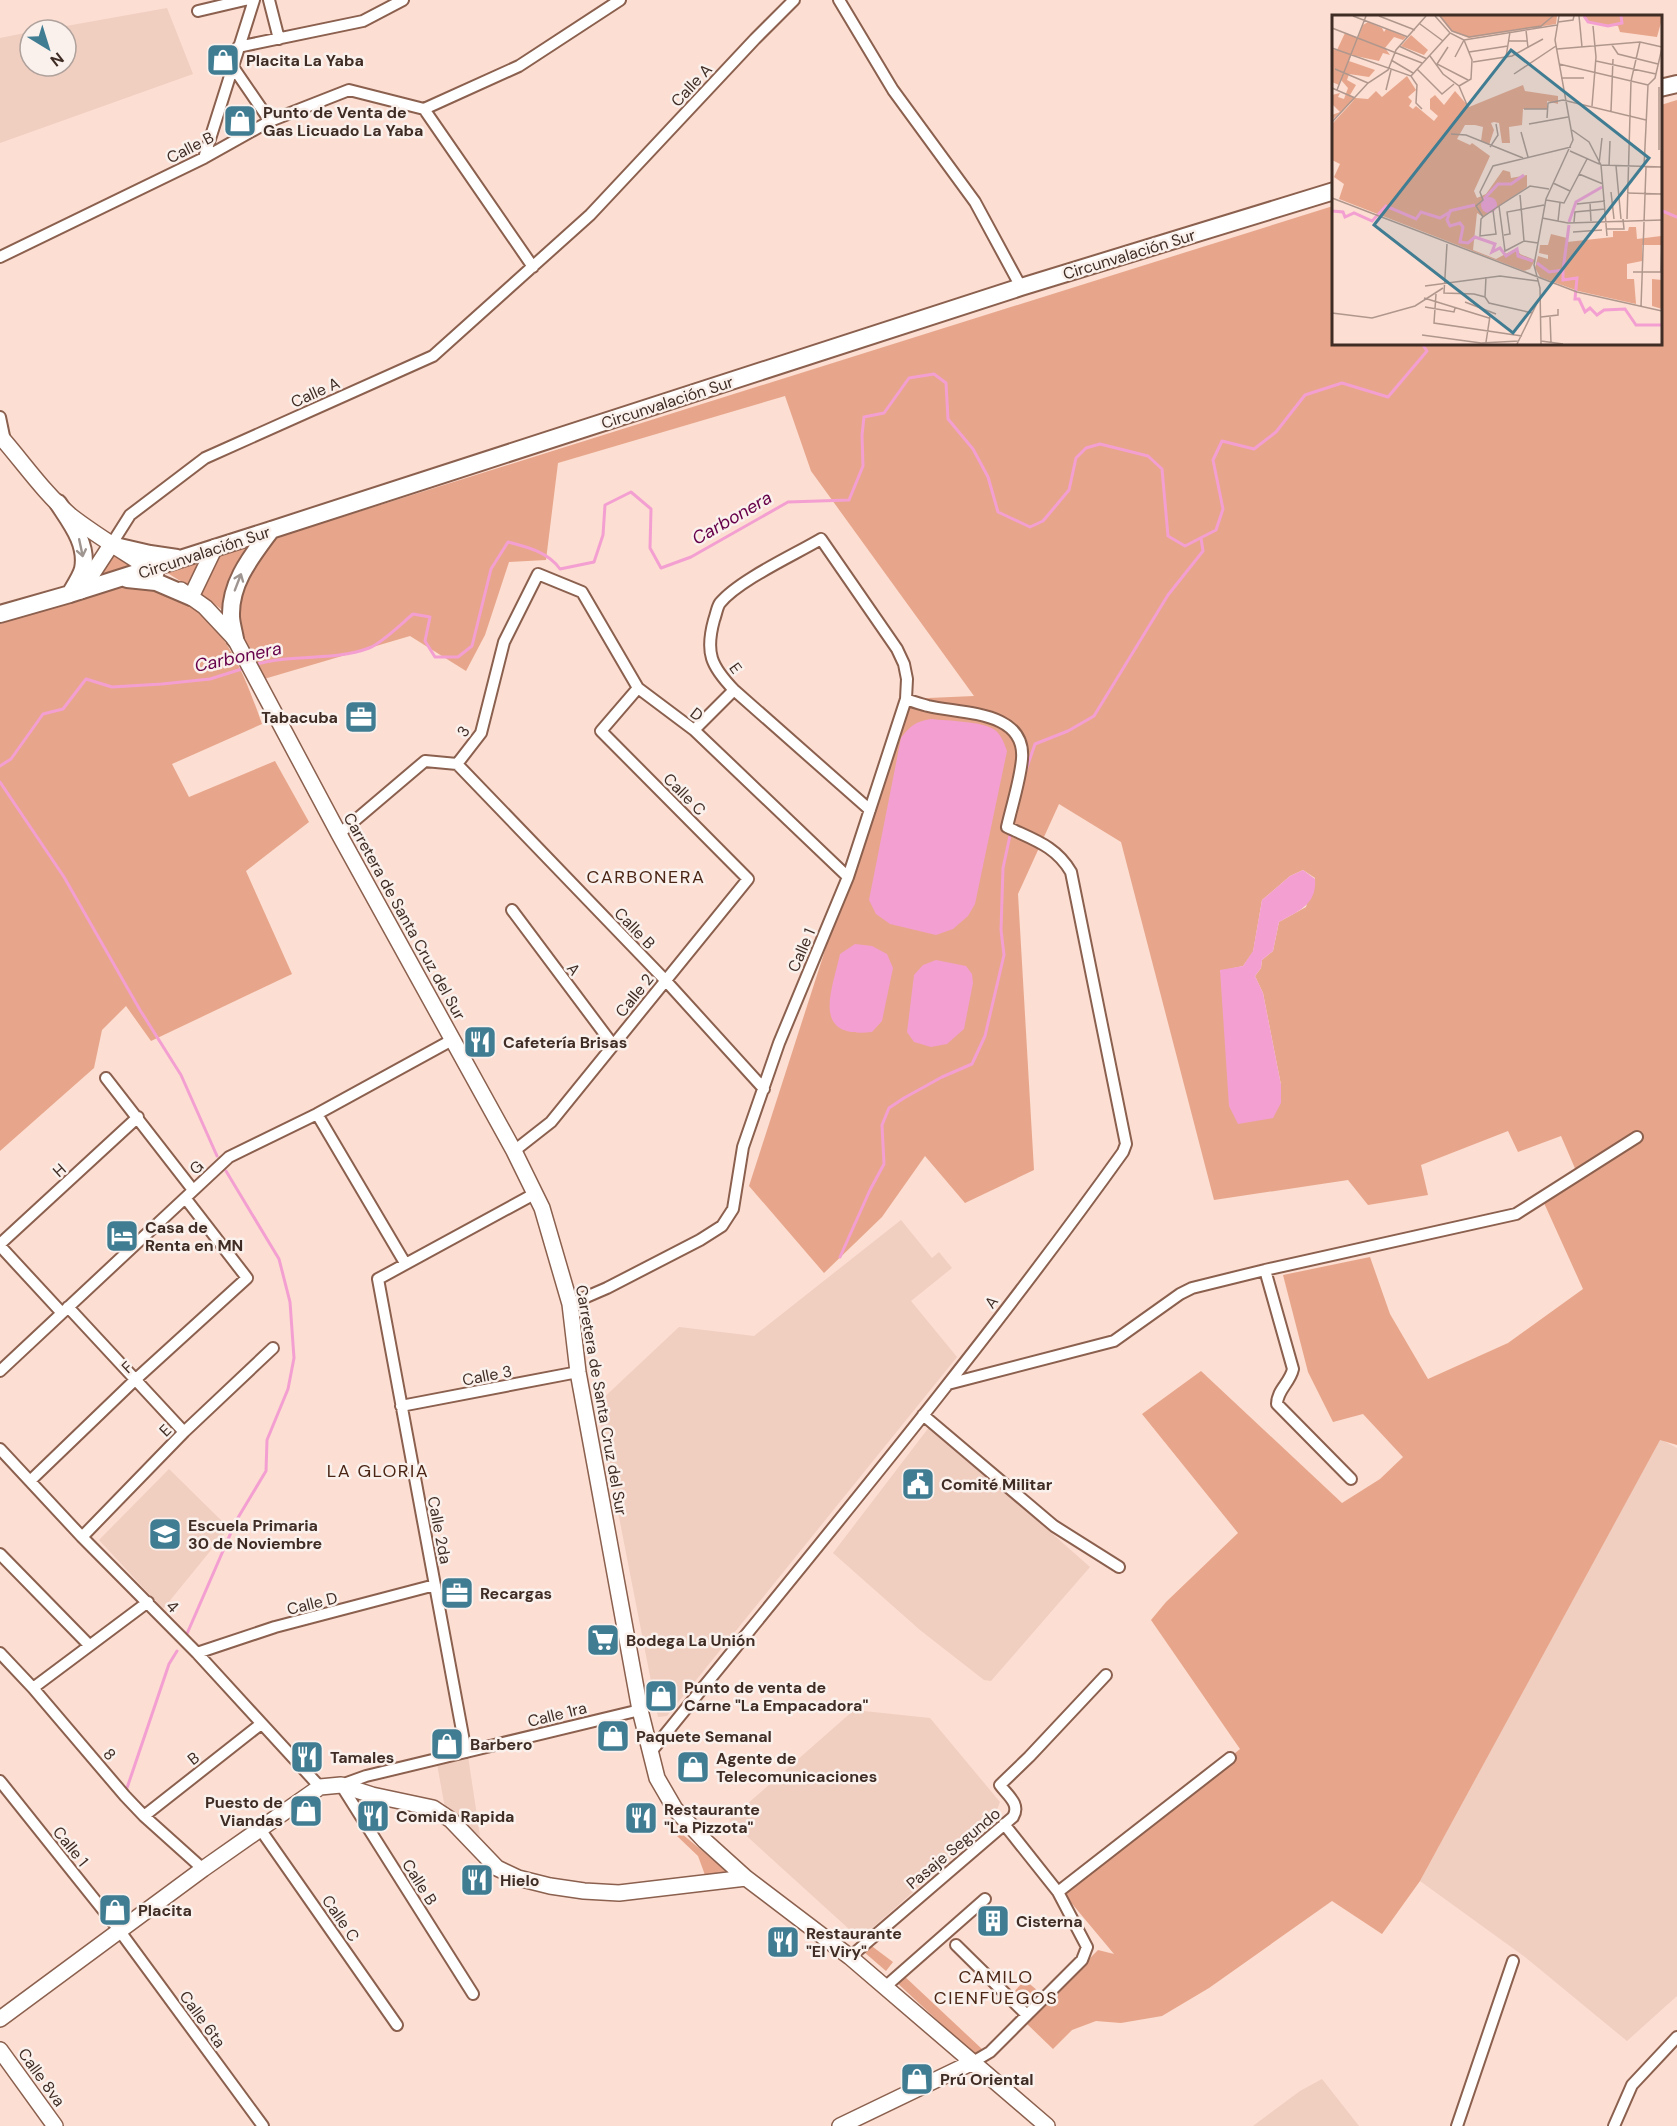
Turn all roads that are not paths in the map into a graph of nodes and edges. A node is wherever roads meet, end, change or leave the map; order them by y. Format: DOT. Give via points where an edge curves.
graph roads {
  1 [pos="244,0"];
  2 [pos="254,0"];
  3 [pos="269,0"];
  4 [pos="403,0"];
  5 [pos="620,0"];
  6 [pos="794,0"];
  7 [pos="839,0"];
  8 [pos="198,11"];
  9 [pos="279,39"];
  10 [pos="238,47"];
  11 [pos="233,67"];
  12 [pos="1677,84"];
  13 [pos="1662,88"];
  14 [pos="424,110"];
  15 [pos="270,121"];
  16 [pos="204,158"];
  17 [pos="1332,192"];
  18 [pos="0,257"];
  19 [pos="533,267"];
  20 [pos="1021,287"];
  21 [pos="0,417"];
  22 [pos="2,438"];
  23 [pos="58,503"];
  24 [pos="271,530"];
  25 [pos="821,539"];
  26 [pos="111,545"];
  27 [pos="215,547"];
  28 [pos="181,558"];
  29 [pos="150,568"];
  30 [pos="538,574"];
  31 [pos="120,579"];
  32 [pos="75,593"];
  33 [pos="191,597"];
  34 [pos="0,614"];
  35 [pos="235,639"];
  36 [pos="638,688"];
  37 [pos="734,690"];
  38 [pos="906,699"];
  39 [pos="694,730"];
  40 [pos="457,764"];
  41 [pos="870,810"];
  42 [pos="339,834"];
  43 [pos="848,877"];
  44 [pos="748,879"];
  45 [pos="512,910"];
  46 [pos="666,981"];
  47 [pos="452,1040"];
  48 [pos="613,1045"];
  49 [pos="106,1078"];
  50 [pos="764,1089"];
  51 [pos="317,1114"];
  52 [pos="138,1118"];
  53 [pos="1637,1137"];
  54 [pos="514,1152"];
  55 [pos="189,1194"];
  56 [pos="536,1194"];
  57 [pos="0,1245"];
  58 [pos="405,1263"];
  59 [pos="1265,1270"];
  60 [pos="570,1304"];
  61 [pos="65,1310"];
  62 [pos="273,1348"];
  63 [pos="0,1371"];
  64 [pos="578,1372"];
  65 [pos="136,1379"];
  66 [pos="948,1384"];
  67 [pos="401,1406"];
  68 [pos="923,1415"];
  69 [pos="184,1432"];
  70 [pos="0,1449"];
  71 [pos="1351,1479"];
  72 [pos="30,1480"];
  73 [pos="82,1537"];
  74 [pos="0,1554"];
  75 [pos="1119,1567"];
  76 [pos="435,1585"];
  77 [pos="148,1602"];
  78 [pos="89,1645"];
  79 [pos="0,1653"];
  80 [pos="197,1653"];
  81 [pos="1106,1675"];
  82 [pos="33,1688"];
  83 [pos="640,1710"];
  84 [pos="261,1724"];
  85 [pos="466,1752"];
  86 [pos="650,1753"];
  87 [pos="1230,1758"];
  88 [pos="0,1781"];
  89 [pos="341,1785"];
  90 [pos="320,1788"];
  91 [pos="144,1816"];
  92 [pos="1004,1824"];
  93 [pos="260,1829"];
  94 [pos="203,1869"];
  95 [pos="746,1878"];
  96 [pos="1058,1892"];
  97 [pos="985,1899"];
  98 [pos="119,1930"];
  99 [pos="956,1945"];
  100 [pos="850,1957"];
  101 [pos="1513,1961"];
  102 [pos="885,1987"];
  103 [pos="473,1994"];
  104 [pos="1027,2015"];
  105 [pos="0,2019"];
  106 [pos="397,2025"];
  107 [pos="1675,2044"];
  108 [pos="0,2050"];
  109 [pos="973,2062"];
  110 [pos="55,2126"];
  111 [pos="263,2126"];
  112 [pos="840,2126"];
  113 [pos="1047,2126"];
  114 [pos="1457,2126"];
  115 [pos="1614,2126"];
  1 -- 8 [label="street"];
  2 -- 10 [label="street"];
  3 -- 9 [label="street"];
  4 -- 9 [label="street" via="363,21"];
  5 -- 14 [label="street" via="519,66"];
  6 -- 19 [label="street, Calle A" via="590,215"];
  7 -- 20 [label="street" via="893,90 975,202"];
  9 -- 10 [label="street"];
  10 -- 11 [label="street"];
  11 -- 15 [label="street"];
  11 -- 16 [label="street"];
  12 -- 13 [label="main road"];
  14 -- 15 [label="street, Calle B" via="350,90"];
  14 -- 19 [label="street"];
  15 -- 16 [label="street, Calle B"];
  16 -- 18 [label="street, Calle B"];
  17 -- 20 [label="main road, Circunvalación Sur"];
  19 -- 26 [label="street, Calle A" via="434,356 205,458 130,515"];
  20 -- 24 [label="main road, Circunvalación Sur"];
  21 -- 22 [label="street"];
  22 -- 23 [label="main road, Carretera de Santa Cruz del Sur"];
  23 -- 26 [label="main road, Carretera de Santa Cruz del Sur"];
  23 -- 32 [label="main road, one-way" via="77,533 83,552 83,570"];
  24 -- 27 [label="main road, Circunvalación Sur"];
  35 -- 24 [label="main road, one-way" via="231,616 237,580"];
  25 -- 37 [label="street, E" via="740,586 718,604 708,650 721,676"];
  25 -- 38 [label="street, Calle 1" via="897,649 907,679"];
  26 -- 28 [label="main road"];
  26 -- 29 [label="main road, Carretera de Santa Cruz del Sur"];
  26 -- 32 [label="main road"];
  27 -- 28 [label="main road, Circunvalación Sur"];
  27 -- 33 [label="main road"];
  28 -- 29 [label="main road, Circunvalación Sur"];
  29 -- 31 [label="main road, Circunvalación Sur"];
  29 -- 33 [label="main road, Carretera de Santa Cruz del Sur"];
  30 -- 36 [label="street, D" via="582,592"];
  30 -- 40 [label="street, 3" via="504,642 481,734"];
  31 -- 32 [label="main road, Circunvalación Sur"];
  31 -- 33 [label="main road" via="156,582"];
  32 -- 34 [label="main road, Circunvalación Sur"];
  33 -- 35 [label="main road, Carretera de Santa Cruz del Sur"];
  35 -- 42 [label="main road, Carretera de Santa Cruz del Sur"];
  36 -- 39 [label="street, D"];
  36 -- 44 [label="street, Calle C" via="601,731"];
  37 -- 39 [label="street"];
  37 -- 41 [label="street, E"];
  38 -- 41 [label="street, Calle 1"];
  38 -- 66 [label="street, A" via="988,716 1006,724 1021,742 1022,758 1008,827 1056,852 1071,873 1126,1144 1085,1205"];
  39 -- 43 [label="street, D"];
  40 -- 42 [label="street" via="425,761"];
  40 -- 46 [label="street, Calle B"];
  41 -- 43 [label="street, Calle 1"];
  42 -- 47 [label="main road, Carretera de Santa Cruz del Sur"];
  43 -- 50 [label="street, Calle 1"];
  44 -- 46 [label="street, Calle 2"];
  45 -- 48 [label="street, A"];
  46 -- 48 [label="street, Calle 2"];
  46 -- 50 [label="street, Calle B"];
  47 -- 51 [label="street, G"];
  47 -- 54 [label="main road, Carretera de Santa Cruz del Sur"];
  48 -- 54 [label="street, Calle 2" via="551,1122"];
  49 -- 52 [label="street"];
  50 -- 60 [label="street, Calle 1" via="744,1148 733,1209 722,1226 653,1266"];
  51 -- 55 [label="street, G" via="229,1157"];
  51 -- 58 [label="street"];
  52 -- 55 [label="street"];
  52 -- 57 [label="street, H"];
  53 -- 59 [label="street" via="1516,1214"];
  54 -- 56 [label="main road, Carretera de Santa Cruz del Sur"];
  55 -- 61 [label="street, G"];
  55 -- 65 [label="street, F" via="247,1278"];
  56 -- 58 [label="street"];
  56 -- 60 [label="main road, Carretera de Santa Cruz del Sur"];
  57 -- 61 [label="street"];
  58 -- 67 [label="street, Calle 2da" via="378,1279"];
  59 -- 66 [label="street" via="1192,1288 1114,1341"];
  59 -- 71 [label="street" via="1293,1369 1278,1393 1277,1404"];
  60 -- 64 [label="main road, Carretera de Santa Cruz del Sur"];
  61 -- 63 [label="street, G"];
  61 -- 65 [label="street"];
  62 -- 69 [label="street, E"];
  64 -- 67 [label="street, Calle 3"];
  64 -- 83 [label="main road, Carretera de Santa Cruz del Sur"];
  65 -- 69 [label="street"];
  65 -- 72 [label="street, F"];
  66 -- 68 [label="street, A"];
  67 -- 76 [label="street, Calle 2da"];
  68 -- 75 [label="street" via="1054,1526"];
  68 -- 86 [label="street, A"];
  69 -- 73 [label="street, E"];
  70 -- 72 [label="street, 4"];
  72 -- 73 [label="street, 4"];
  73 -- 77 [label="street, 4"];
  74 -- 78 [label="street"];
  76 -- 80 [label="street, Calle D" via="275,1627"];
  76 -- 85 [label="street, Calle 2da"];
  77 -- 78 [label="street"];
  77 -- 80 [label="street, 4"];
  78 -- 82 [label="street"];
  79 -- 82 [label="street, 8"];
  80 -- 84 [label="street, 4"];
  81 -- 92 [label="street, Pasaje Segundo" via="1000,1785 1017,1810"];
  82 -- 91 [label="street, 8"];
  83 -- 85 [label="street, Calle 1ra"];
  83 -- 86 [label="main road, Carretera de Santa Cruz del Sur"];
  84 -- 90 [label="street, 4"];
  84 -- 91 [label="street, B"];
  85 -- 89 [label="street, Calle 1ra"];
  86 -- 95 [label="main road, Carretera de Santa Cruz del Sur" via="657,1778 675,1809"];
  87 -- 96 [label="street"];
  88 -- 98 [label="street, Calle 1"];
  89 -- 90 [label="main road"];
  89 -- 95 [label="main road" via="433,1808 451,1820 497,1868 550,1886 619,1893"];
  89 -- 103 [label="street, Calle B"];
  90 -- 93 [label="main road"];
  91 -- 94 [label="street, 8"];
  92 -- 96 [label="street"];
  92 -- 100 [label="street, Pasaje Segundo"];
  93 -- 94 [label="main road"];
  93 -- 106 [label="street, Calle C"];
  94 -- 98 [label="main road"];
  95 -- 100 [label="main road, Carretera de Santa Cruz del Sur"];
  96 -- 104 [label="street" via="1087,1947 1082,1960"];
  97 -- 102 [label="street"];
  98 -- 105 [label="main road"];
  98 -- 111 [label="street, Calle 6ta"];
  99 -- 104 [label="street"];
  100 -- 102 [label="main road, Carretera de Santa Cruz del Sur"];
  101 -- 114 [label="street"];
  102 -- 109 [label="main road, Carretera de Santa Cruz del Sur"];
  104 -- 109 [label="street" via="990,2052"];
  107 -- 115 [label="street" via="1632,2085"];
  108 -- 110 [label="main road, Calle 8va"];
  109 -- 112 [label="main road"];
  109 -- 113 [label="main road, Carretera de Santa Cruz del Sur"];
}
